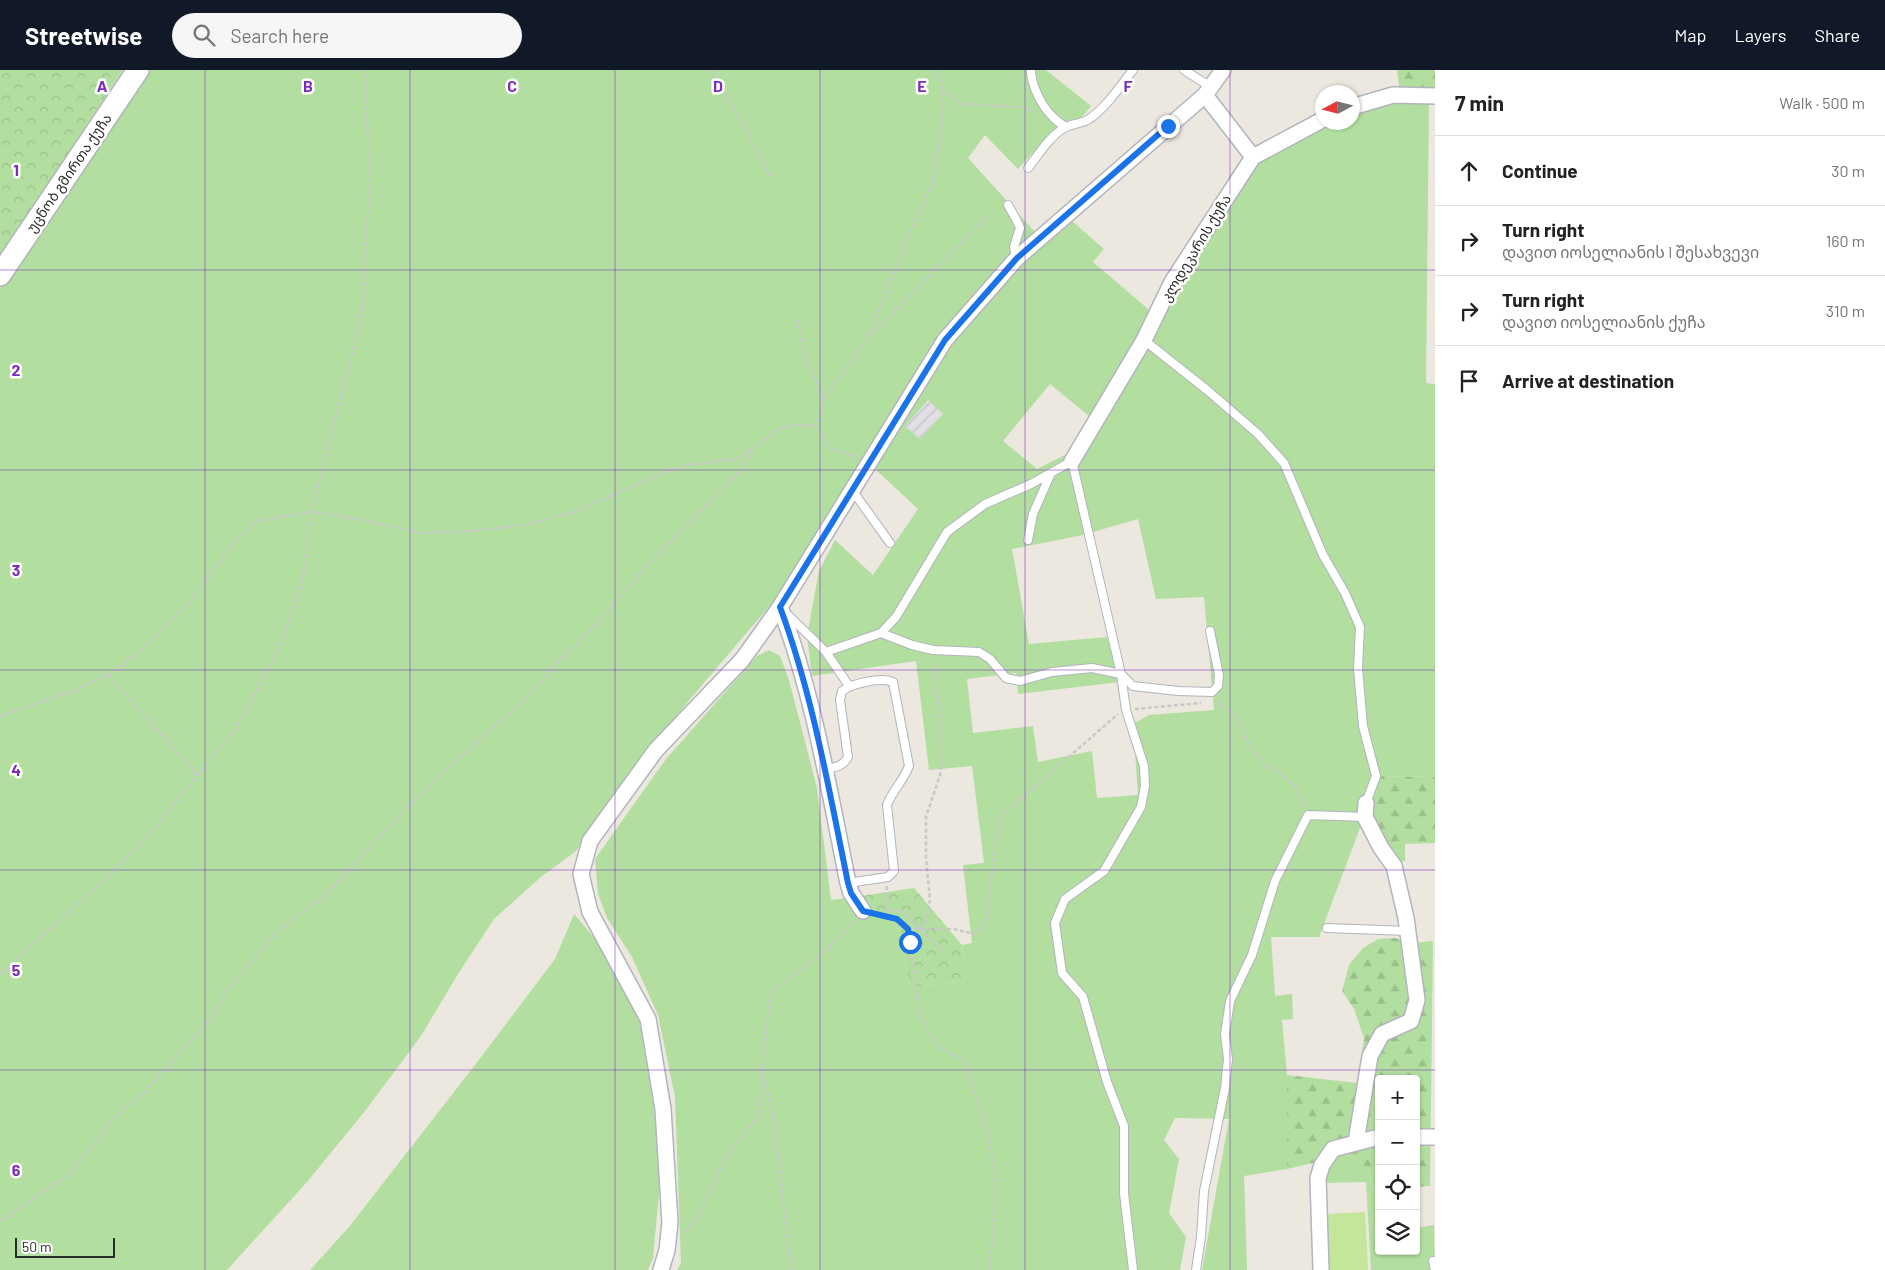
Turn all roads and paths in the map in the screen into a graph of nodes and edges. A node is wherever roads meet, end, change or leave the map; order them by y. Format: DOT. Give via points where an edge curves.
graph roads {
  1 [pos="138,70"];
  2 [pos="366,70"];
  3 [pos="713,70"];
  4 [pos="936,70"];
  5 [pos="1031,70"];
  6 [pos="1133,70"];
  7 [pos="1184,70"];
  8 [pos="1223,70"];
  9 [pos="942,91"];
  10 [pos="1208,91"];
  11 [pos="1435,96"];
  12 [pos="1360,105"];
  13 [pos="1053,117"];
  14 [pos="1315,124"];
  15 [pos="1066,127"];
  16 [pos="1253,157"];
  17 [pos="1028,168"];
  18 [pos="773,181"];
  19 [pos="1008,205"];
  20 [pos="989,215"];
  21 [pos="1017,258"];
  22 [pos="0,275"];
  23 [pos="796,319"];
  24 [pos="868,338"];
  25 [pos="1144,340"];
  26 [pos="824,399"];
  27 [pos="818,426"];
  28 [pos="754,448"];
  29 [pos="1072,460"];
  30 [pos="869,461"];
  31 [pos="1051,473"];
  32 [pos="852,490"];
  33 [pos="311,512"];
  34 [pos="1028,540"];
  35 [pos="890,543"];
  36 [pos="780,607"];
  37 [pos="1210,631"];
  38 [pos="881,633"];
  39 [pos="933,650"];
  40 [pos="826,652"];
  41 [pos="1121,674"];
  42 [pos="107,675"];
  43 [pos="849,686"];
  44 [pos="1212,692"];
  45 [pos="1219,702"];
  46 [pos="1126,710"];
  47 [pos="0,716"];
  48 [pos="825,769"];
  49 [pos="198,775"];
  50 [pos="1365,810"];
  51 [pos="1308,815"];
  52 [pos="888,877"];
  53 [pos="848,883"];
  54 [pos="863,911"];
  55 [pos="919,928"];
  56 [pos="1327,928"];
  57 [pos="908,929"];
  58 [pos="1408,932"];
  59 [pos="943,953"];
  60 [pos="0,974"];
  61 [pos="761,1071"];
  62 [pos="1420,1137"];
  63 [pos="1435,1137"];
  64 [pos="1375,1138"];
  65 [pos="1356,1142"];
  66 [pos="0,1221"];
  67 [pos="667,1250"];
  68 [pos="1433,1261"];
  69 [pos="661,1270"];
  70 [pos="791,1270"];
  71 [pos="990,1270"];
  72 [pos="1133,1270"];
  73 [pos="1196,1270"];
  74 [pos="1321,1270"];
  75 [pos="1435,1270"];
  1 -- 22 [label="main road, უცნობ გმირთა ქუჩა"];
  2 -- 33 [label="path" via="369,192 361,319"];
  3 -- 18 [label="path"];
  4 -- 9 [label="path"];
  5 -- 13 [label="lane" via="1033,83"];
  6 -- 15 [label="lane" via="1090,119"];
  7 -- 10 [label="lane"];
  8 -- 10 [label="street"];
  9 -- 13 [label="path" via="961,104 1020,107"];
  9 -- 24 [label="path" via="942,122 932,185"];
  10 -- 16 [label="street"];
  10 -- 21 [label="street"];
  11 -- 12 [label="street" via="1393,95"];
  13 -- 15 [label="lane"];
  14 -- 16 [label="street, კლდეკარის ქუჩა"];
  15 -- 17 [label="lane" via="1051,139"];
  16 -- 25 [label="street, კლდეკარის ქუჩა" via="1172,282"];
  19 -- 21 [label="lane" via="1020,228 1014,247"];
  20 -- 24 [label="path"];
  21 -- 30 [label="street" via="945,340"];
  23 -- 26 [label="path" via="805,354"];
  24 -- 26 [label="path"];
  25 -- 29 [label="street, კლდეკარის ქუჩა"];
  25 -- 50 [label="lane" via="1258,434 1284,463 1323,556 1360,627 1358,668 1363,726 1376,776"];
  26 -- 27 [label="path"];
  27 -- 28 [label="path" via="797,425 779,429"];
  27 -- 30 [label="path" via="829,448"];
  28 -- 33 [label="path" via="736,459 667,471 574,512 524,525 420,533"];
  28 -- 66 [label="path" via="738,473 638,575 598,623 524,700 399,816 324,897 273,936 227,990 213,1016 143,1094 112,1120 71,1173"];
  29 -- 31 [label="lane"];
  29 -- 41 [label="lane"];
  30 -- 32 [label="street"];
  31 -- 34 [label="lane" via="1033,514"];
  31 -- 38 [label="lane" via="984,504 947,532 896,617"];
  32 -- 35 [label="lane"];
  32 -- 36 [label="street"];
  33 -- 42 [label="path" via="258,521 236,540 189,602 117,670"];
  33 -- 49 [label="path" via="303,577 282,643 236,730"];
  36 -- 40 [label="lane"];
  36 -- 48 [label="street" via="801,669"];
  36 -- 67 [label="street" via="742,660 656,750 590,841 581,874 590,912 648,1019 663,1109 670,1223"];
  37 -- 44 [label="lane" via="1219,675 1218,686"];
  38 -- 39 [label="lane" via="912,646"];
  38 -- 40 [label="lane"];
  39 -- 41 [label="lane" via="979,652 990,659 1006,678 1020,681 1052,672 1092,668"];
  39 -- 55 [label="path" via="941,772 926,818 930,900 926,921"];
  40 -- 43 [label="lane"];
  41 -- 44 [label="lane" via="1133,686"];
  41 -- 46 [label="lane"];
  42 -- 47 [label="path" via="76,690"];
  42 -- 49 [label="path"];
  43 -- 48 [label="lane" via="842,690 840,700 848,757 841,766"];
  43 -- 52 [label="lane" via="886,679 893,682 896,689 909,766 886,805 894,871"];
  44 -- 45 [label="path"];
  45 -- 46 [label="path"];
  45 -- 51 [label="path" via="1233,713 1265,766 1295,786"];
  46 -- 55 [label="path" via="1002,815 994,852 987,917 975,934 953,929"];
  46 -- 72 [label="lane" via="1144,766 1141,807 1104,871 1065,899 1056,923 1062,973 1083,997 1107,1082 1124,1126 1124,1193"];
  48 -- 53 [label="street"];
  49 -- 60 [label="path" via="110,875"];
  50 -- 51 [label="lane"];
  50 -- 58 [label="street" via="1381,848 1394,866"];
  51 -- 73 [label="lane" via="1275,881 1252,955 1230,1001 1225,1034 1228,1059 1225,1088 1204,1191"];
  52 -- 53 [label="lane"];
  52 -- 55 [label="path" via="886,910 904,912"];
  53 -- 54 [label="street"];
  54 -- 57 [label="path" via="897,919"];
  54 -- 61 [label="path" via="826,951 772,992"];
  55 -- 57 [label="path"];
  55 -- 59 [label="path"];
  56 -- 58 [label="lane"];
  57 -- 71 [label="path" via="920,1017 938,1046 965,1061 988,1135 996,1181"];
  58 -- 65 [label="street" via="1417,1000 1411,1021 1382,1034 1370,1056"];
  61 -- 67 [label="path" via="759,1115 726,1156 697,1219"];
  61 -- 70 [label="path" via="773,1112"];
  62 -- 63 [label="street"];
  64 -- 65 [label="street"];
  65 -- 74 [label="street" via="1333,1149 1318,1178"];
  67 -- 69 [label="street"];
  68 -- 75 [label="lane"];
}
